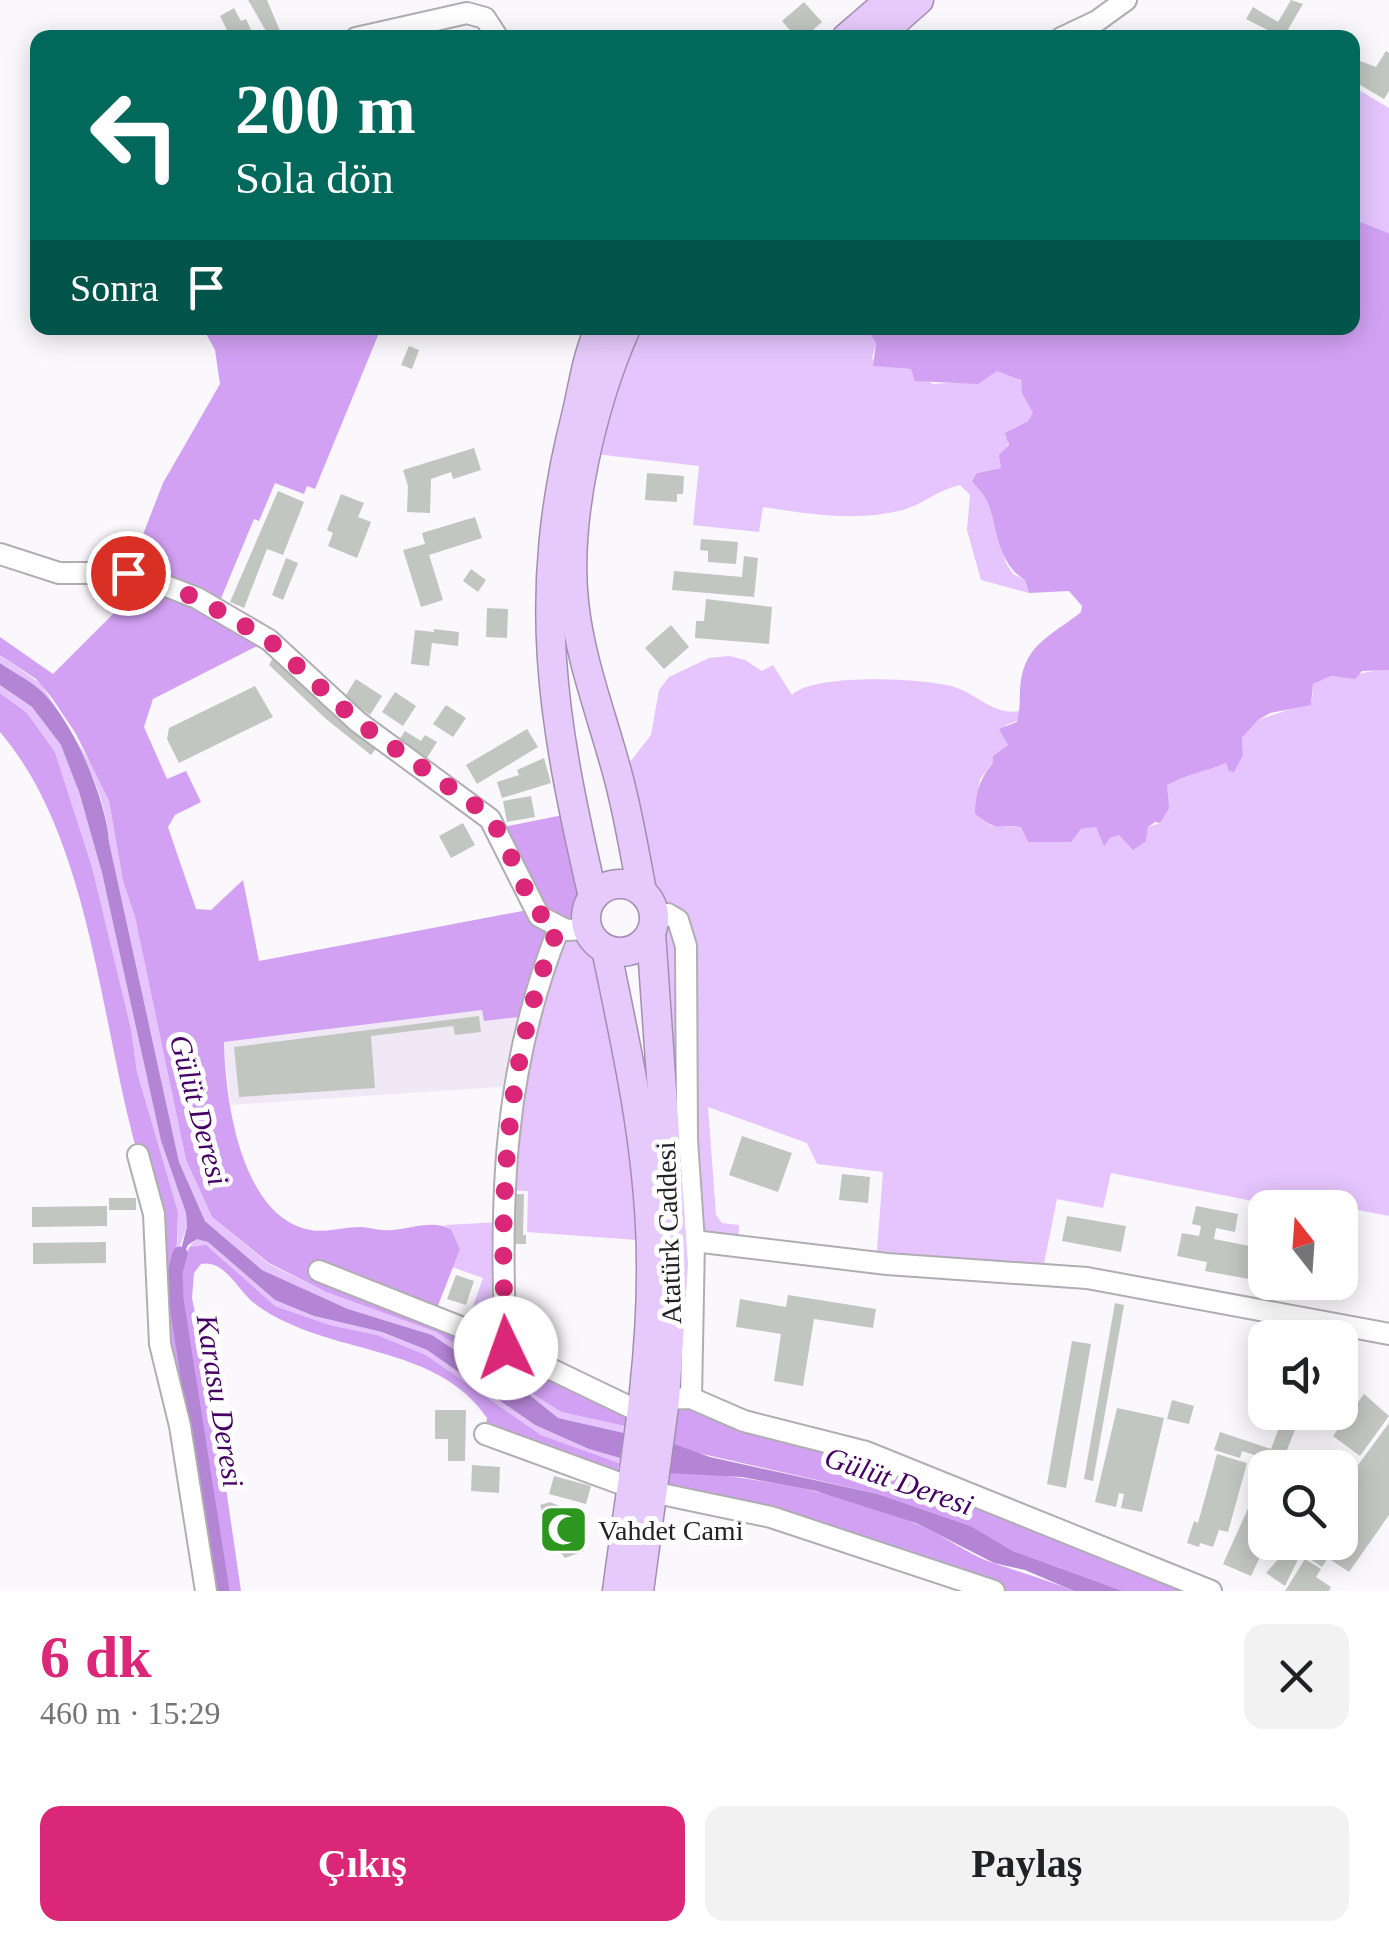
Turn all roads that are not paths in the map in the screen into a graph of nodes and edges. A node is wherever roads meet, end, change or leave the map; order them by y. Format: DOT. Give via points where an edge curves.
graph roads {
  1 [pos="890,0"];
  2 [pos="919,0"];
  3 [pos="1126,0"];
  4 [pos="391,30"];
  5 [pos="493,30"];
  6 [pos="855,30"];
  7 [pos="885,30"];
  8 [pos="1078,30"];
  9 [pos="595,335"];
  10 [pos="623,335"];
  11 [pos="0,554"];
  12 [pos="593,898"];
  13 [pos="649,913"];
  14 [pos="558,928"];
  15 [pos="597,939"];
  16 [pos="138,1155"];
  17 [pos="694,1241"];
  18 [pos="319,1270"];
  19 [pos="1389,1334"];
  20 [pos="506,1348"];
  21 [pos="659,1410"];
  22 [pos="486,1434"];
  23 [pos="642,1480"];
  24 [pos="206,1591"];
  25 [pos="618,1591"];
  26 [pos="639,1591"];
  27 [pos="994,1591"];
  28 [pos="1211,1591"];
  1 -- 6 [label="highway"];
  2 -- 7 [label="highway"];
  3 -- 8 [label="street"];
  4 -- 5 [label="street" via="466,13 485,18"];
  9 -- 12 [label="highway, Atatürk Caddesi" via="556,502 548,599 559,744"];
  10 -- 13 [label="highway, Atatürk Caddesi" via="584,466 573,599"];
  11 -- 14 [label="street" via="59,573 148,579 197,598 269,640 358,722 490,819 534,909"];
  12 -- 13 [label="highway" via="616,884"];
  12 -- 15 [label="highway, Atatürk Caddesi" via="586,916"];
  13 -- 15 [label="highway" via="632,950"];
  13 -- 17 [label="street" via="678,920 686,946"];
  13 -- 21 [label="highway, Atatürk Caddesi" via="674,1264"];
  14 -- 15 [label="street"];
  14 -- 20 [label="street" via="521,1047 504,1157"];
  15 -- 21 [label="highway, Atatürk Caddesi" via="636,1092"];
  16 -- 24 [label="street" via="154,1214 160,1344"];
  17 -- 19 [label="street" via="1088,1278"];
  17 -- 21 [label="street"];
  18 -- 20 [label="street"];
  20 -- 21 [label="street"];
  21 -- 23 [label="highway, Atatürk Caddesi"];
  21 -- 28 [label="street" via="744,1421 866,1452"];
  22 -- 23 [label="street"];
  23 -- 25 [label="highway, Atatürk Caddesi"];
  23 -- 26 [label="highway, Atatürk Caddesi"];
  23 -- 27 [label="street"];
}
